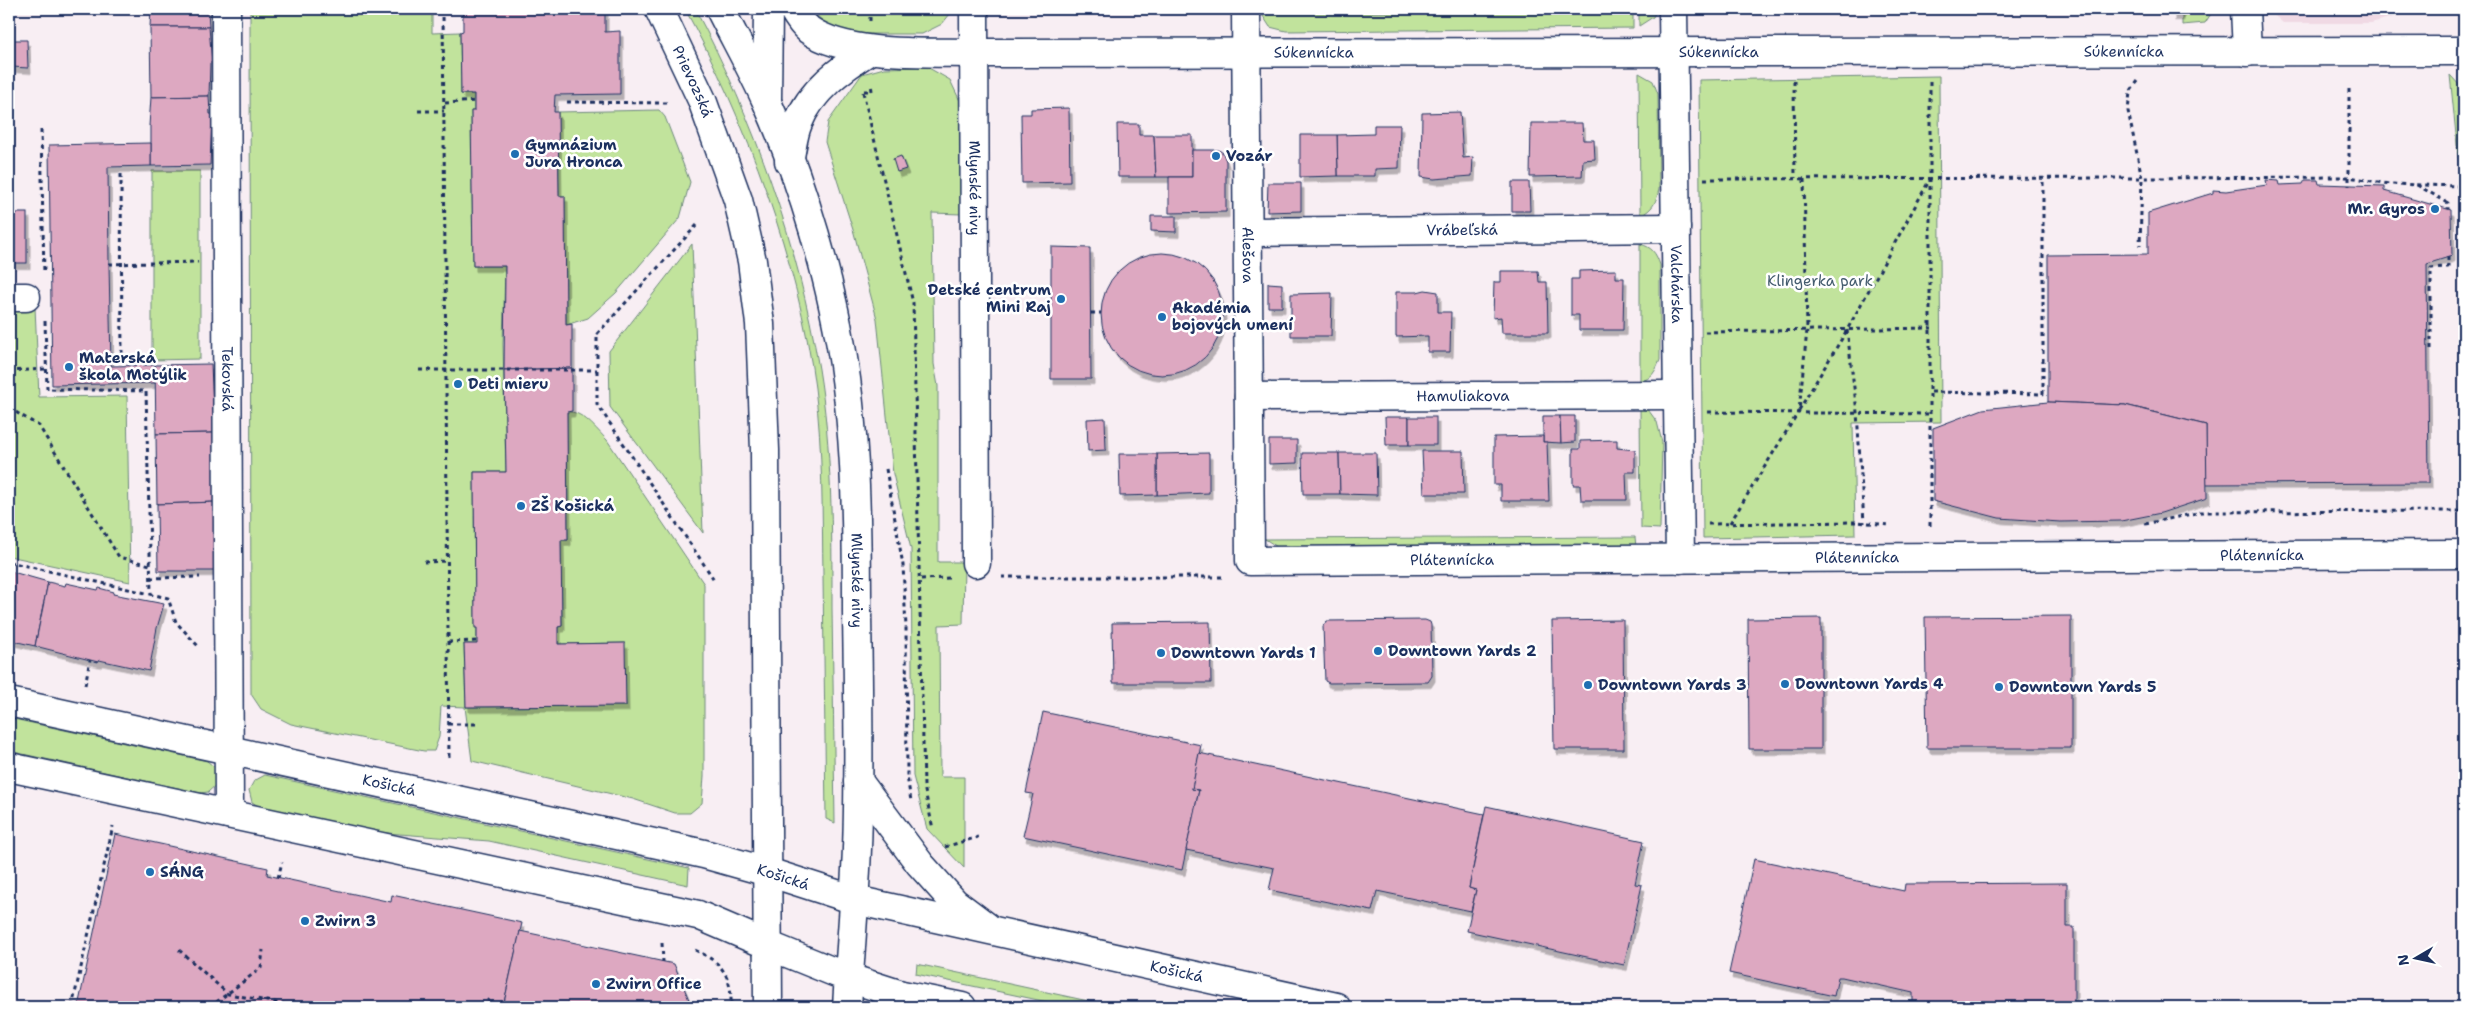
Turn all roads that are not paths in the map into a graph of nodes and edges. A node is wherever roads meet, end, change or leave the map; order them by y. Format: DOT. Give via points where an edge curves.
graph roads {
  1 [pos="226,9"];
  2 [pos="659,9"];
  3 [pos="720,9"];
  4 [pos="768,9"];
  5 [pos="793,9"];
  6 [pos="974,9"];
  7 [pos="1246,9"];
  8 [pos="1673,9"];
  9 [pos="2245,9"];
  10 [pos="2464,51"];
  11 [pos="1673,52"];
  12 [pos="2247,52"];
  13 [pos="866,53"];
  14 [pos="974,53"];
  15 [pos="1246,53"];
  16 [pos="767,101"];
  17 [pos="789,160"];
  18 [pos="1676,228"];
  19 [pos="1248,232"];
  20 [pos="1677,395"];
  21 [pos="1249,397"];
  22 [pos="2464,554"];
  23 [pos="1680,559"];
  24 [pos="1250,561"];
  25 [pos="976,563"];
  26 [pos="9,702"];
  27 [pos="229,750"];
  28 [pos="9,767"];
  29 [pos="858,781"];
  30 [pos="229,814"];
  31 [pos="768,872"];
  32 [pos="855,900"];
  33 [pos="994,932"];
  34 [pos="770,946"];
  35 [pos="848,978"];
  36 [pos="768,1007"];
  37 [pos="847,1007"];
  38 [pos="962,1007"];
  39 [pos="1336,1007"];
  1 -- 27 [label="street, Tekovská"];
  2 -- 31 [label="street, Prievozská" via="702,100 724,156 752,261 760,324 765,450"];
  3 -- 16 [label="street"];
  4 -- 16 [label="street, Mlynské nivy"];
  5 -- 13 [label="street" via="807,29"];
  6 -- 14 [label="street, Mlynské nivy"];
  7 -- 15 [label="street, Alešova"];
  8 -- 11 [label="street, Valchárska"];
  9 -- 12 [label="street"];
  10 -- 12 [label="street, Súkennícka"];
  11 -- 12 [label="street, Súkennícka"];
  11 -- 15 [label="street, Súkennícka"];
  11 -- 18 [label="street, Valchárska"];
  13 -- 14 [label="street"];
  13 -- 17 [label="street" via="842,68 813,97 798,123"];
  14 -- 15 [label="street, Súkennícka"];
  14 -- 25 [label="street, Mlynské nivy"];
  15 -- 19 [label="street, Alešova"];
  16 -- 17 [label="street, Mlynské nivy"];
  17 -- 29 [label="street, Mlynské nivy" via="834,310 847,381 857,525"];
  18 -- 19 [label="street, Vrábeľská"];
  18 -- 20 [label="street, Valchárska"];
  19 -- 21 [label="street, Alešova"];
  20 -- 21 [label="street, Hamuliakova"];
  20 -- 23 [label="street, Valchárska"];
  21 -- 24 [label="street, Alešova"];
  22 -- 23 [label="street, Plátennícka"];
  23 -- 24 [label="street, Plátennícka"];
  26 -- 27 [label="street, Košická"];
  27 -- 30 [label="street"];
  27 -- 31 [label="street, Košická" via="704,854"];
  28 -- 30 [label="street"];
  29 -- 32 [label="street, Mlynské nivy"];
  29 -- 33 [label="street" via="920,864 955,903"];
  30 -- 34 [label="street" via="698,915"];
  31 -- 32 [label="street, Košická"];
  31 -- 34 [label="street"];
  32 -- 33 [label="street, Košická"];
  32 -- 35 [label="street, Mlynské nivy"];
  33 -- 39 [label="street, Košická"];
  34 -- 35 [label="street"];
  34 -- 36 [label="street"];
  35 -- 37 [label="street, Mlynské nivy"];
  35 -- 38 [label="street" via="902,995"];
}
